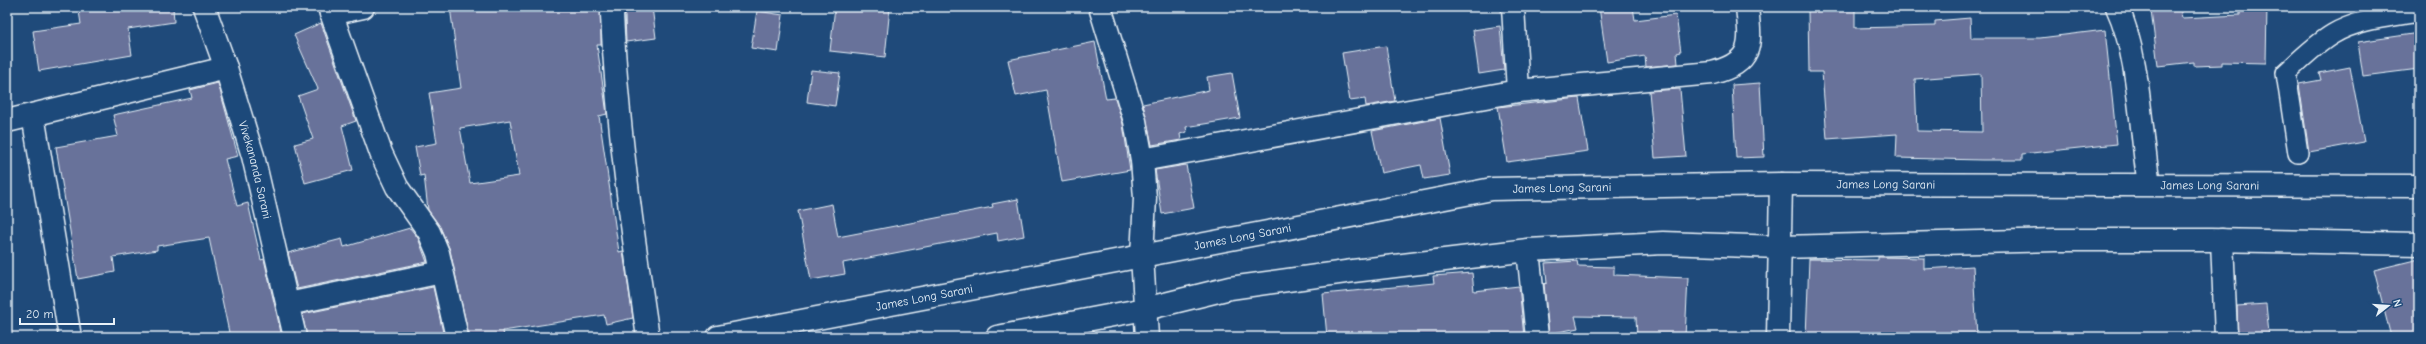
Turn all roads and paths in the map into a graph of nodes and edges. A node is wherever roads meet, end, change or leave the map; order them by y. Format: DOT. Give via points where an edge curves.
graph roads {
  1 [pos="204,7"];
  2 [pos="363,7"];
  3 [pos="615,7"];
  4 [pos="1100,7"];
  5 [pos="1513,7"];
  6 [pos="1747,7"];
  7 [pos="2117,7"];
  8 [pos="330,10"];
  9 [pos="2419,12"];
  10 [pos="226,68"];
  11 [pos="1518,91"];
  12 [pos="33,116"];
  13 [pos="7,121"];
  14 [pos="2298,153"];
  15 [pos="1142,160"];
  16 [pos="1781,184"];
  17 [pos="2149,184"];
  18 [pos="2419,186"];
  19 [pos="2222,240"];
  20 [pos="2419,244"];
  21 [pos="1780,247"];
  22 [pos="1528,250"];
  23 [pos="1142,256"];
  24 [pos="442,272"];
  25 [pos="288,304"];
  26 [pos="1146,309"];
  27 [pos="70,337"];
  28 [pos="295,337"];
  29 [pos="457,337"];
  30 [pos="648,337"];
  31 [pos="718,337"];
  32 [pos="997,337"];
  33 [pos="1147,337"];
  34 [pos="1537,337"];
  35 [pos="1778,337"];
  36 [pos="2226,337"];
  1 -- 10 [label="street, Vivekananda Sarani"];
  2 -- 8 [label="street"];
  3 -- 30 [label="street" via="612,14 615,87"];
  4 -- 15 [label="street" via="1135,121"];
  5 -- 11 [label="street"];
  6 -- 11 [label="street" via="1750,35 1745,56 1732,68 1712,73"];
  7 -- 17 [label="street" via="2136,83"];
  8 -- 24 [label="street" via="381,153 397,187 429,232 438,253"];
  9 -- 14 [label="lane" via="2364,22 2334,33 2286,73"];
  10 -- 12 [label="street"];
  10 -- 25 [label="street, Vivekananda Sarani" via="253,156"];
  11 -- 15 [label="street"];
  12 -- 13 [label="street"];
  12 -- 27 [label="street"];
  15 -- 23 [label="street" via="1145,198"];
  16 -- 17 [label="street, James Long Sarani"];
  16 -- 21 [label="street"];
  16 -- 23 [label="street, James Long Sarani" via="1492,189"];
  17 -- 18 [label="street, James Long Sarani"];
  19 -- 20 [label="street"];
  19 -- 21 [label="street" via="2055,240"];
  19 -- 36 [label="street"];
  21 -- 22 [label="street" via="1663,243"];
  21 -- 35 [label="street"];
  22 -- 26 [label="street" via="1353,270 1230,288"];
  22 -- 34 [label="street"];
  23 -- 26 [label="street"];
  23 -- 31 [label="street, James Long Sarani"];
  24 -- 25 [label="street"];
  24 -- 29 [label="street"];
  25 -- 28 [label="street, Vivekananda Sarani"];
  26 -- 32 [label="street"];
  26 -- 33 [label="street"];
}
